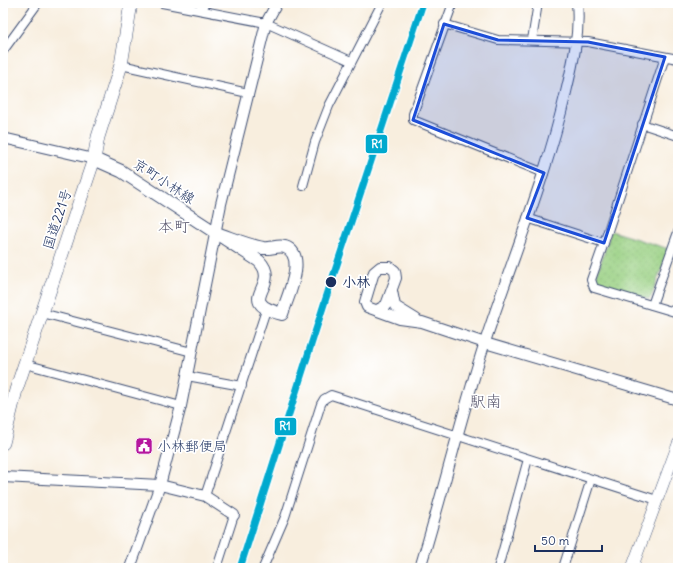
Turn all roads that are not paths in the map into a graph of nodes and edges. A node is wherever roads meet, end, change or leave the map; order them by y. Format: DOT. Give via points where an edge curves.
graph roads {
  1 [pos="38,3"];
  2 [pos="131,3"];
  3 [pos="162,3"];
  4 [pos="276,3"];
  5 [pos="382,3"];
  6 [pos="453,3"];
  7 [pos="538,3"];
  8 [pos="577,3"];
  9 [pos="202,7"];
  10 [pos="266,23"];
  11 [pos="444,24"];
  12 [pos="532,40"];
  13 [pos="576,42"];
  14 [pos="3,51"];
  15 [pos="666,57"];
  16 [pos="678,60"];
  17 [pos="351,61"];
  18 [pos="121,66"];
  19 [pos="248,93"];
  20 [pos="642,124"];
  21 [pos="678,136"];
  22 [pos="3,138"];
  23 [pos="94,159"];
  24 [pos="544,174"];
  25 [pos="303,186"];
  26 [pos="527,218"];
  27 [pos="678,232"];
  28 [pos="216,233"];
  29 [pos="604,243"];
  30 [pos="392,291"];
  31 [pos="652,305"];
  32 [pos="266,310"];
  33 [pos="377,310"];
  34 [pos="42,313"];
  35 [pos="678,313"];
  36 [pos="422,322"];
  37 [pos="485,343"];
  38 [pos="192,352"];
  39 [pos="25,364"];
  40 [pos="187,376"];
  41 [pos="242,386"];
  42 [pos="678,400"];
  43 [pos="181,406"];
  44 [pos="459,436"];
  45 [pos="3,443"];
  46 [pos="678,444"];
  47 [pos="528,459"];
  48 [pos="3,477"];
  49 [pos="591,479"];
  50 [pos="160,485"];
  51 [pos="205,496"];
  52 [pos="657,500"];
  53 [pos="234,515"];
  54 [pos="130,568"];
  55 [pos="217,568"];
  56 [pos="263,568"];
  57 [pos="420,568"];
  58 [pos="498,568"];
  59 [pos="563,568"];
  60 [pos="632,568"];
  1 -- 14 [label="street"];
  2 -- 18 [label="highway, 国道221号"];
  3 -- 9 [label="street"];
  4 -- 10 [label="street"];
  5 -- 17 [label="street"];
  6 -- 11 [label="street"];
  7 -- 12 [label="street"];
  8 -- 13 [label="street"];
  9 -- 10 [label="street"];
  10 -- 17 [label="street"];
  10 -- 19 [label="street"];
  11 -- 12 [label="street" via="498,40"];
  11 -- 24 [label="street" via="413,120"];
  12 -- 13 [label="street"];
  13 -- 15 [label="street"];
  13 -- 24 [label="street" via="562,112"];
  15 -- 16 [label="street"];
  15 -- 20 [label="street"];
  17 -- 25 [label="street" via="318,135"];
  18 -- 19 [label="street"];
  18 -- 23 [label="highway, 国道221号" via="98,138"];
  19 -- 28 [label="street"];
  20 -- 21 [label="street"];
  20 -- 29 [label="street"];
  22 -- 23 [label="street"];
  23 -- 28 [label="main road, 京町小林線" via="121,171"];
  23 -- 34 [label="highway, 国道221号"];
  24 -- 26 [label="street"];
  26 -- 29 [label="street"];
  26 -- 37 [label="street"];
  27 -- 31 [label="street"];
  28 -- 32 [label="main road, 京町小林線" via="264,266 266,274 259,302"];
  28 -- 32 [label="main road, 京町小林線" via="264,248 284,247 295,256 296,268 282,314"];
  28 -- 38 [label="street"];
  29 -- 31 [label="street" via="591,280 592,286 598,290"];
  30 -- 33 [label="street" via="386,305"];
  30 -- 33 [label="street" via="396,278 395,271 390,267 380,267 374,272 364,302 367,307"];
  30 -- 36 [label="street" via="393,302 398,310"];
  31 -- 35 [label="street"];
  32 -- 41 [label="street"];
  33 -- 36 [label="street" via="400,319"];
  34 -- 38 [label="street"];
  34 -- 39 [label="highway, 国道221号"];
  36 -- 37 [label="street"];
  37 -- 42 [label="street"];
  37 -- 44 [label="street"];
  38 -- 40 [label="street"];
  39 -- 43 [label="street"];
  39 -- 45 [label="highway, 国道221号"];
  40 -- 41 [label="street"];
  40 -- 43 [label="street"];
  41 -- 51 [label="street"];
  43 -- 50 [label="street"];
  44 -- 47 [label="street"];
  44 -- 56 [label="street" via="336,396 328,396 321,404 285,517"];
  44 -- 57 [label="street"];
  46 -- 52 [label="main road"];
  47 -- 49 [label="street"];
  47 -- 58 [label="street"];
  48 -- 50 [label="street"];
  49 -- 52 [label="street"];
  49 -- 59 [label="street"];
  50 -- 51 [label="street"];
  50 -- 54 [label="street"];
  51 -- 53 [label="street"];
  52 -- 60 [label="main road"];
  53 -- 55 [label="street"];
}
